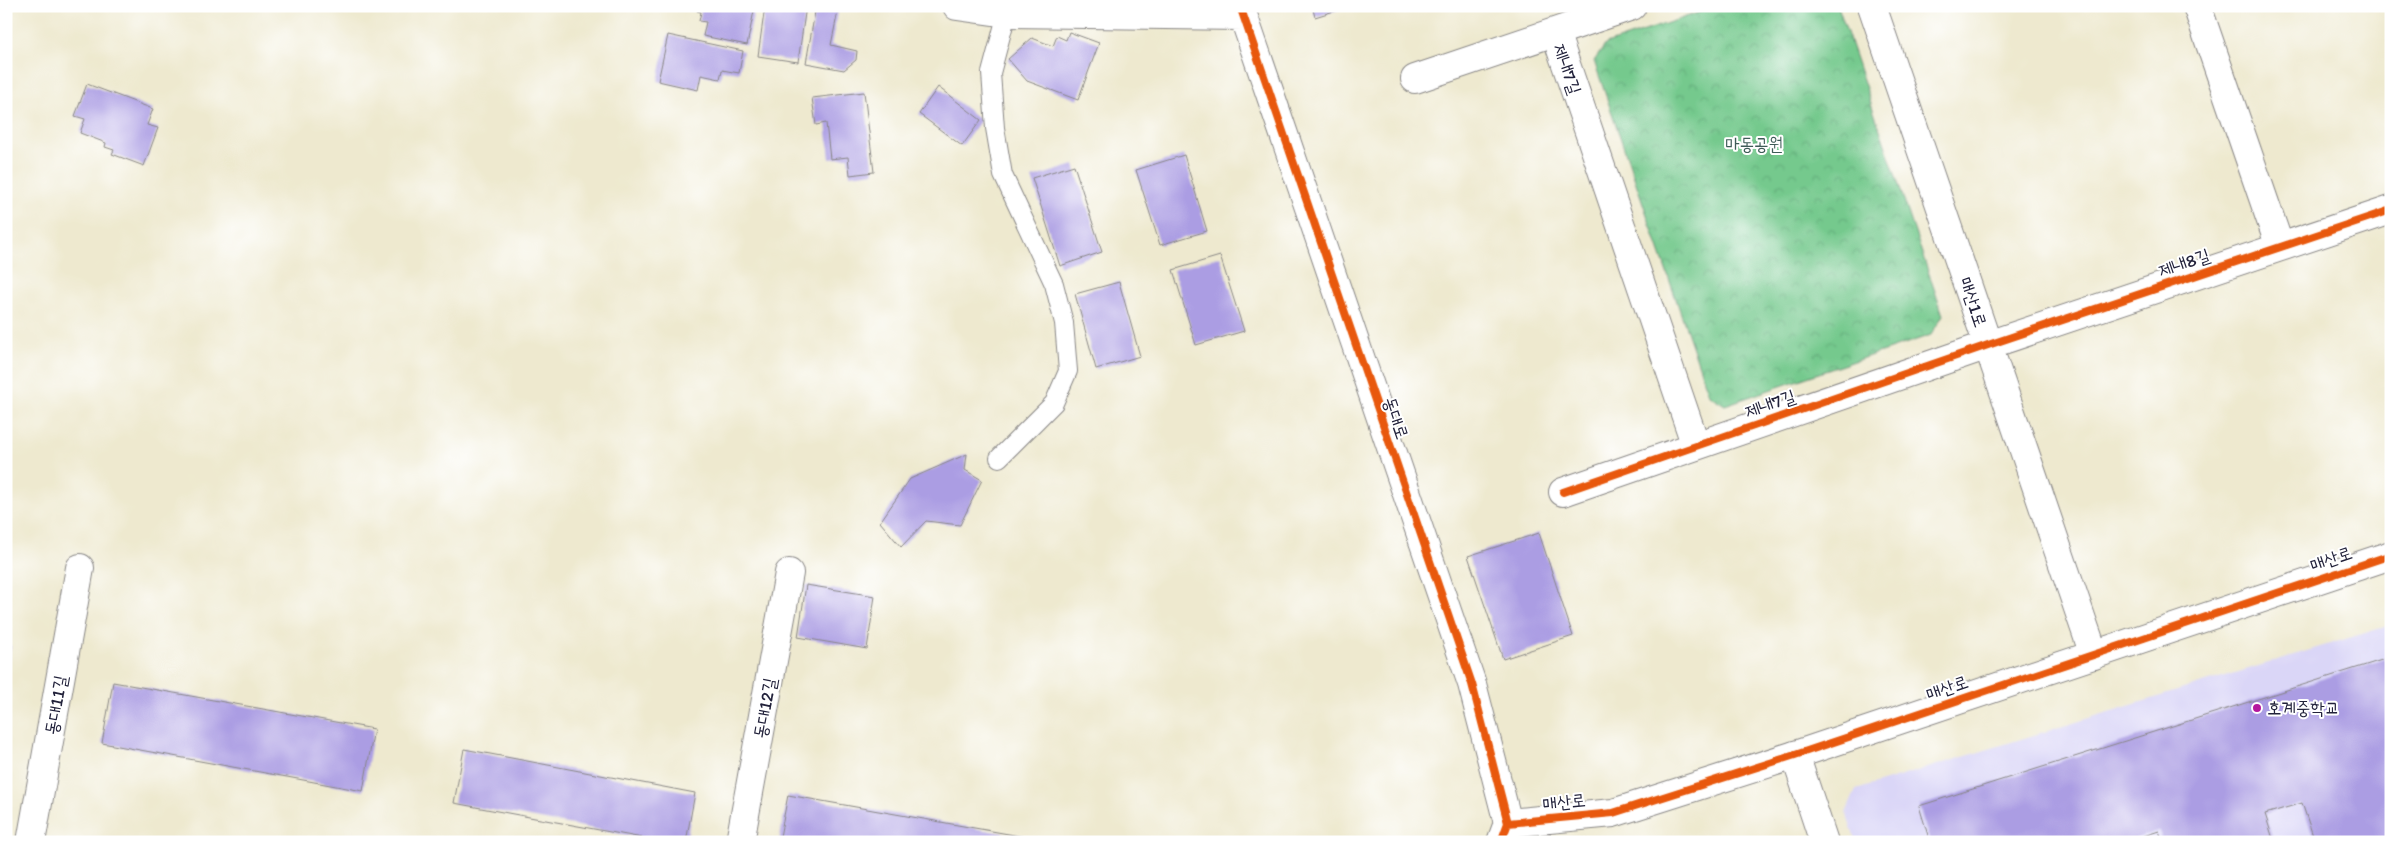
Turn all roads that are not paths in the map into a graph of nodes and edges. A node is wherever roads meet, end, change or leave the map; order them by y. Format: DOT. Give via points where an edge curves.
graph roads {
  1 [pos="957,6"];
  2 [pos="1632,6"];
  3 [pos="1872,6"];
  4 [pos="2197,6"];
  5 [pos="1188,11"];
  6 [pos="1241,11"];
  7 [pos="1007,13"];
  8 [pos="1554,32"];
  9 [pos="1415,79"];
  10 [pos="2391,210"];
  11 [pos="2280,247"];
  12 [pos="1988,345"];
  13 [pos="1696,446"];
  14 [pos="999,458"];
  15 [pos="1563,492"];
  16 [pos="2391,555"];
  17 [pos="80,568"];
  18 [pos="789,573"];
  19 [pos="2094,655"];
  20 [pos="1795,755"];
  21 [pos="1504,832"];
  22 [pos="31,842"];
  23 [pos="740,842"];
  24 [pos="1824,842"];
  1 -- 7 [label="street"];
  2 -- 8 [label="street, 제내7길"];
  3 -- 12 [label="street, 매산1로"];
  4 -- 11 [label="street"];
  5 -- 6 [label="street"];
  5 -- 7 [label="street"];
  6 -- 21 [label="street, 동대로" via="1472,684"];
  7 -- 14 [label="lane" via="991,73 994,128 1003,175 1054,284 1064,323 1068,371 1054,403"];
  8 -- 9 [label="street, 제내7길"];
  8 -- 13 [label="street, 제내7길"];
  10 -- 11 [label="street, 제내8길"];
  11 -- 12 [label="street, 제내8길"];
  12 -- 13 [label="street, 제내7길"];
  12 -- 19 [label="street, 매산1로"];
  13 -- 15 [label="street, 제내7길"];
  16 -- 19 [label="street, 매산로"];
  17 -- 22 [label="street, 동대11길"];
  18 -- 23 [label="street, 동대12길"];
  19 -- 20 [label="street, 매산로"];
  20 -- 21 [label="street, 매산로" via="1613,813"];
  20 -- 24 [label="street"];
}
